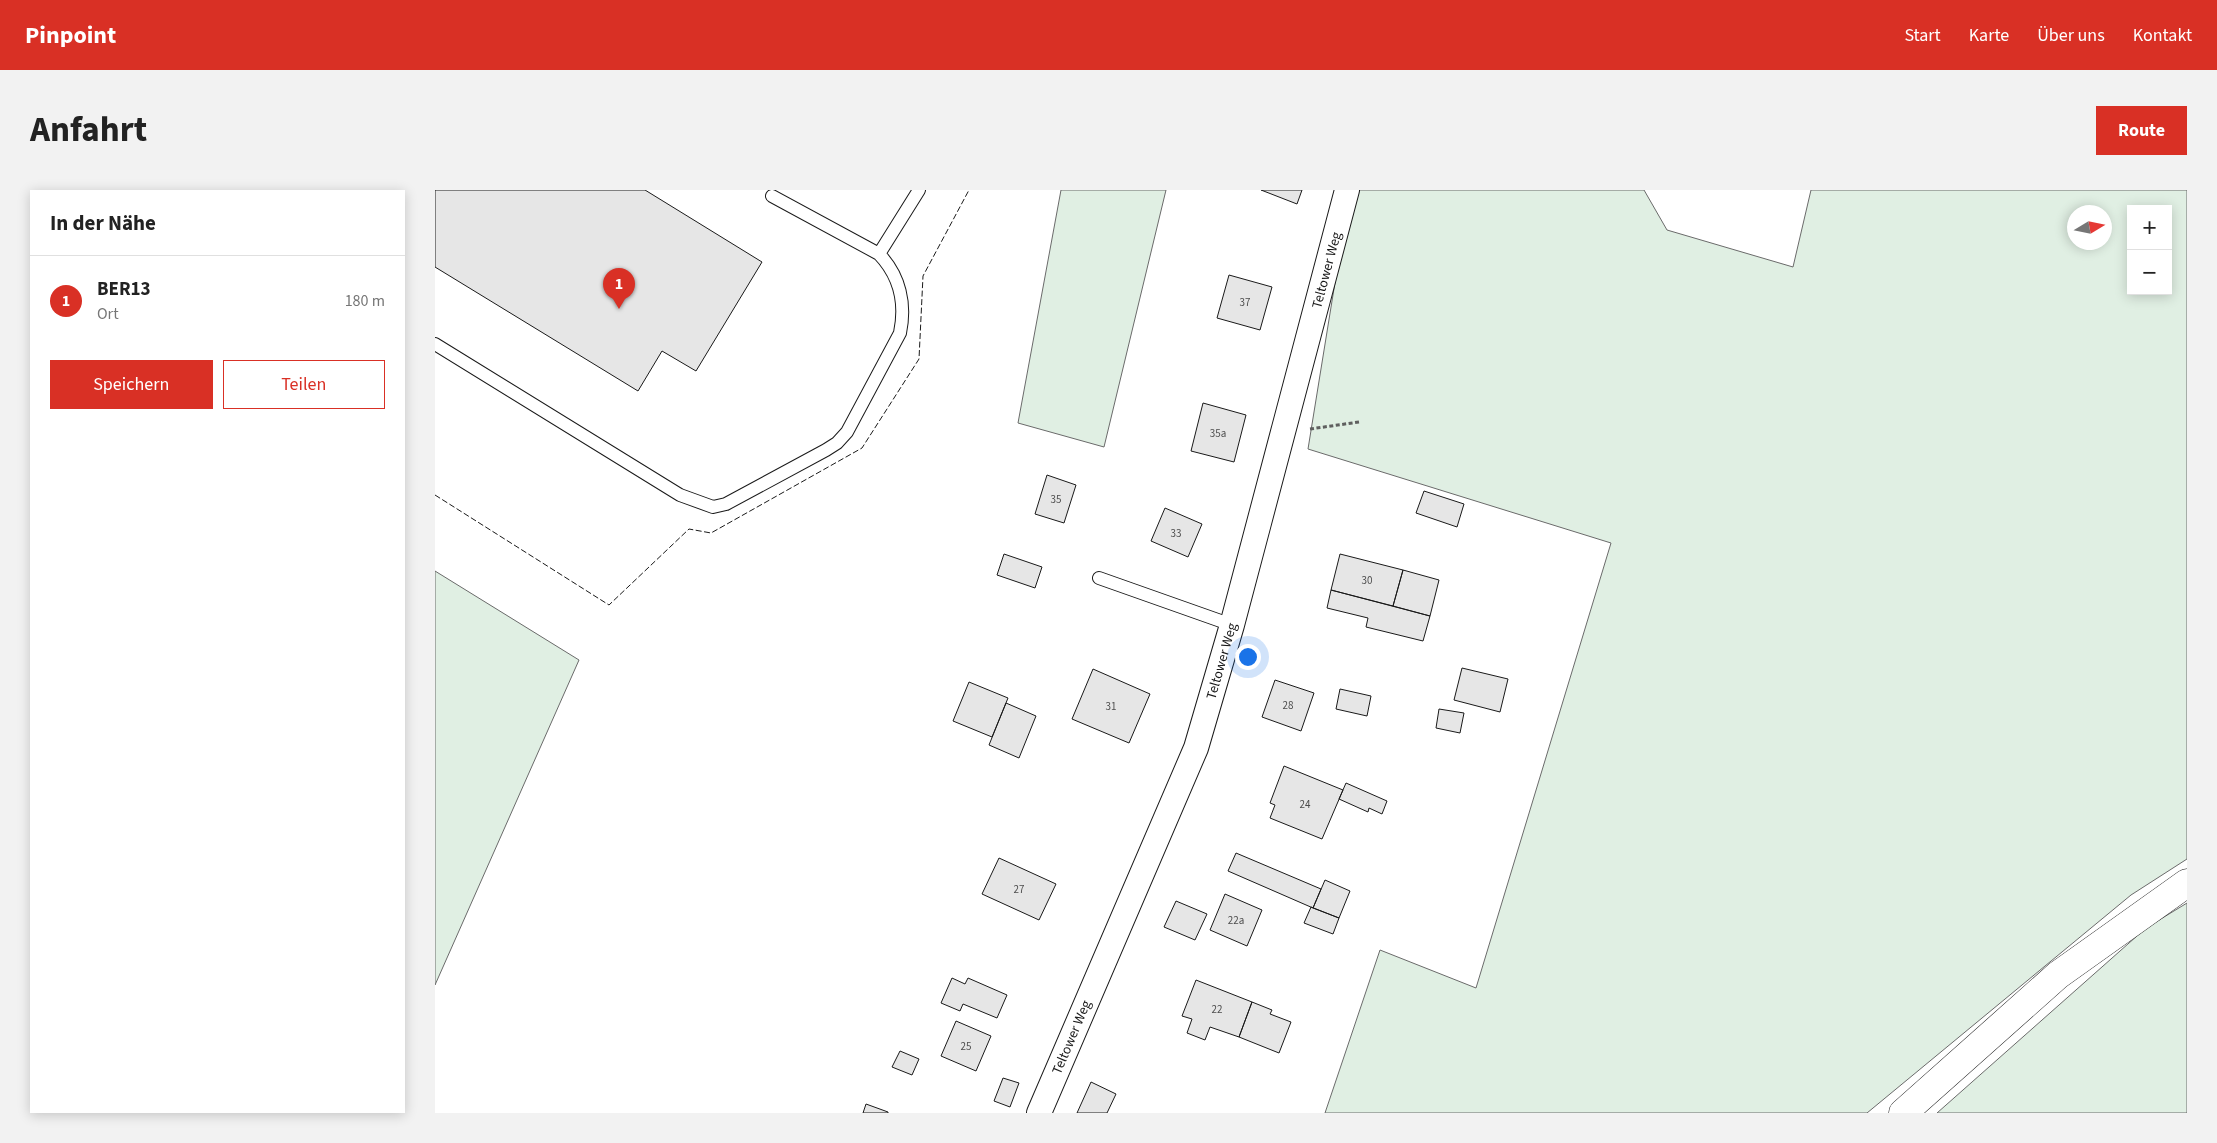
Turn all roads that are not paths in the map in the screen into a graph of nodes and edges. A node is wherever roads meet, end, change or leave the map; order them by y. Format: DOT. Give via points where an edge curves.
graph roads {
  1 [pos="919,190"];
  2 [pos="1347,190"];
  3 [pos="772,196"];
  4 [pos="879,254"];
  5 [pos="435,344"];
  6 [pos="1099,578"];
  7 [pos="1232,625"];
  8 [pos="2187,882"];
  9 [pos="1039,1113"];
  10 [pos="1903,1113"];
  1 -- 4 [label="lane"];
  2 -- 7 [label="street, Teltower Weg"];
  3 -- 4 [label="lane"];
  4 -- 5 [label="lane" via="897,279 903,318 900,333 847,432 826,450 726,504 713,507 680,496"];
  6 -- 7 [label="lane"];
  7 -- 9 [label="street, Teltower Weg" via="1195,748"];
  8 -- 10 [label="street" via="2058,975"];
}
